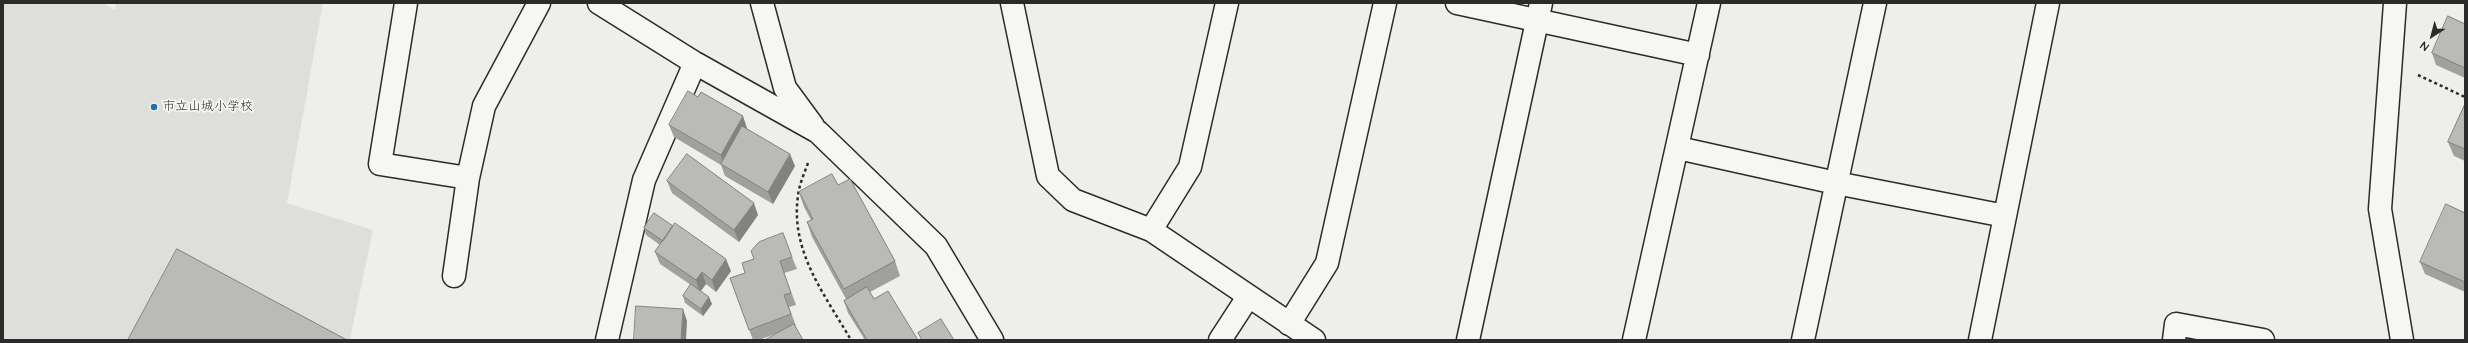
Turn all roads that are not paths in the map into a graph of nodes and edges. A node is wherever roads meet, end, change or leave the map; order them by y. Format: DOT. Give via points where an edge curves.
graph roads {
  1 [pos="406,3"];
  2 [pos="539,3"];
  3 [pos="599,3"];
  4 [pos="762,3"];
  5 [pos="1012,3"];
  6 [pos="1227,3"];
  7 [pos="1385,3"];
  8 [pos="1457,3"];
  9 [pos="1709,3"];
  10 [pos="1874,3"];
  11 [pos="2048,3"];
  12 [pos="2395,3"];
  13 [pos="1539,12"];
  14 [pos="1698,55"];
  15 [pos="695,63"];
  16 [pos="818,132"];
  17 [pos="1678,148"];
  18 [pos="468,178"];
  19 [pos="1836,183"];
  20 [pos="2004,216"];
  21 [pos="1151,230"];
  22 [pos="454,276"];
  23 [pos="1248,298"];
  24 [pos="1289,324"];
  25 [pos="607,340"];
  26 [pos="992,340"];
  27 [pos="1220,340"];
  28 [pos="1314,340"];
  29 [pos="1468,340"];
  30 [pos="1634,340"];
  31 [pos="1803,340"];
  32 [pos="1980,340"];
  33 [pos="2174,340"];
  34 [pos="2262,340"];
  35 [pos="2402,340"];
  1 -- 18 [label="street" via="380,164"];
  2 -- 18 [label="street" via="484,106"];
  3 -- 15 [label="street"];
  4 -- 16 [label="street" via="785,88"];
  5 -- 21 [label="street" via="1048,176 1074,200"];
  6 -- 21 [label="street" via="1190,167"];
  7 -- 24 [label="street" via="1327,263"];
  8 -- 13 [label="street"];
  9 -- 14 [label="street"];
  10 -- 19 [label="street"];
  11 -- 20 [label="street"];
  12 -- 35 [label="street" via="2380,209"];
  13 -- 14 [label="street"];
  13 -- 29 [label="street"];
  14 -- 17 [label="street"];
  15 -- 16 [label="street"];
  15 -- 25 [label="street" via="644,180"];
  16 -- 26 [label="street" via="936,246"];
  17 -- 19 [label="street"];
  17 -- 30 [label="street"];
  18 -- 22 [label="street"];
  19 -- 20 [label="street"];
  19 -- 31 [label="street"];
  20 -- 32 [label="street"];
  21 -- 23 [label="street"];
  23 -- 24 [label="street"];
  23 -- 27 [label="street"];
  24 -- 28 [label="street"];
  33 -- 34 [label="street" via="2176,324"];
}
